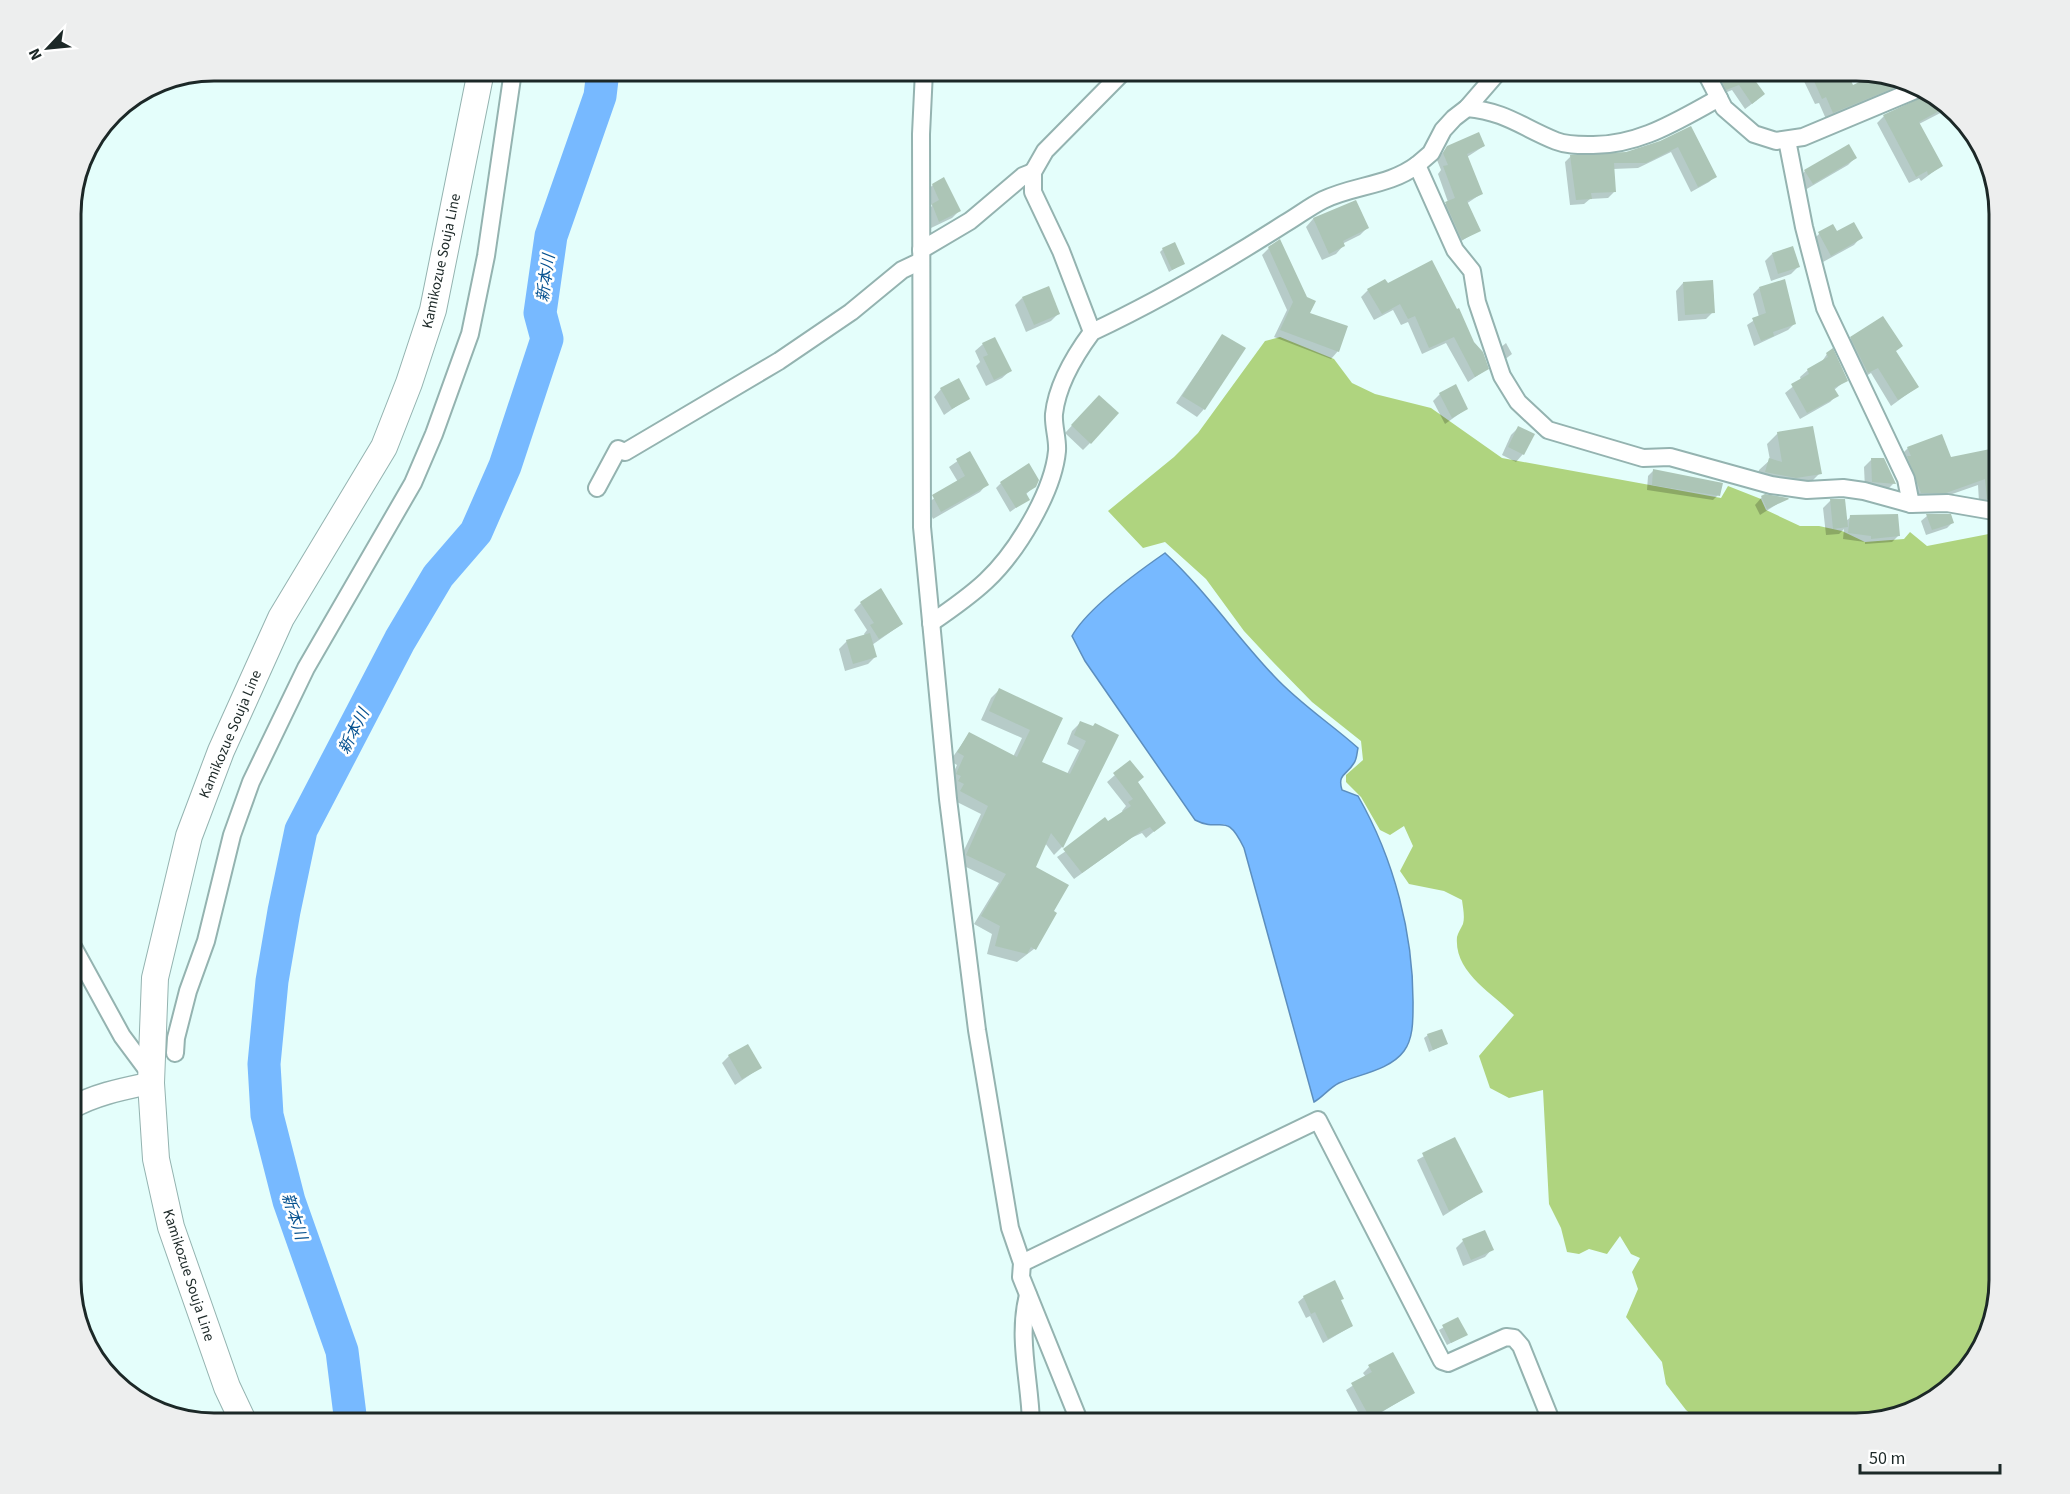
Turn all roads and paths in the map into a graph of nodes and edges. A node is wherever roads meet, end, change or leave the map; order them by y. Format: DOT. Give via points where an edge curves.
graph roads {
  1 [pos="479,81"];
  2 [pos="511,81"];
  3 [pos="924,81"];
  4 [pos="1113,81"];
  5 [pos="1490,81"];
  6 [pos="1710,81"];
  7 [pos="1910,92"];
  8 [pos="1719,98"];
  9 [pos="1467,108"];
  10 [pos="1787,140"];
  11 [pos="1417,165"];
  12 [pos="1033,172"];
  13 [pos="921,256"];
  14 [pos="1092,332"];
  15 [pos="597,488"];
  16 [pos="1911,504"];
  17 [pos="1989,510"];
  18 [pos="931,623"];
  19 [pos="81,961"];
  20 [pos="176,1053"];
  21 [pos="151,1079"];
  22 [pos="81,1102"];
  23 [pos="1022,1263"];
  24 [pos="1028,1295"];
  25 [pos="239,1413"];
  26 [pos="1030,1413"];
  27 [pos="1076,1413"];
  28 [pos="1548,1413"];
  1 -- 21 [label="main road, Kamikozue Souja Line" via="433,310 409,384 384,447 280,618 221,751 189,836 155,978"];
  2 -- 20 [label="street" via="486,256 470,334 412,483 306,668 251,782 188,991"];
  3 -- 13 [label="street"];
  4 -- 12 [label="street" via="1045,151"];
  5 -- 9 [label="street"];
  6 -- 8 [label="street"];
  7 -- 10 [label="street"];
  8 -- 9 [label="street" via="1666,127 1626,143 1605,146 1559,142 1492,111"];
  8 -- 10 [label="street" via="1724,108 1754,134"];
  9 -- 11 [label="street" via="1443,130 1431,153"];
  10 -- 16 [label="street" via="1825,308 1906,479"];
  11 -- 14 [label="street" via="1403,176 1323,200"];
  11 -- 16 [label="street" via="1455,250 1472,271 1477,302 1502,376 1518,402 1548,430 1635,456 1670,457 1771,485 1807,490 1843,488"];
  12 -- 13 [label="street"];
  12 -- 14 [label="street" via="1033,192"];
  13 -- 15 [label="street" via="851,312 779,361 626,452 618,449"];
  13 -- 18 [label="street" via="922,527"];
  14 -- 18 [label="street" via="1064,382 1054,414 1057,451 1047,489 1029,525 988,579"];
  16 -- 17 [label="street" via="1947,503"];
  18 -- 23 [label="street" via="977,1029 1010,1228"];
  19 -- 21 [label="street"];
  21 -- 22 [label="street"];
  21 -- 25 [label="main road, Kamikozue Souja Line" via="156,1159 171,1227"];
  23 -- 24 [label="street" via="1021,1277"];
  23 -- 28 [label="street" via="1318,1120 1442,1361 1448,1363 1506,1337 1514,1338 1521,1346"];
  24 -- 26 [label="street" via="1023,1344"];
  24 -- 27 [label="street"];
}
